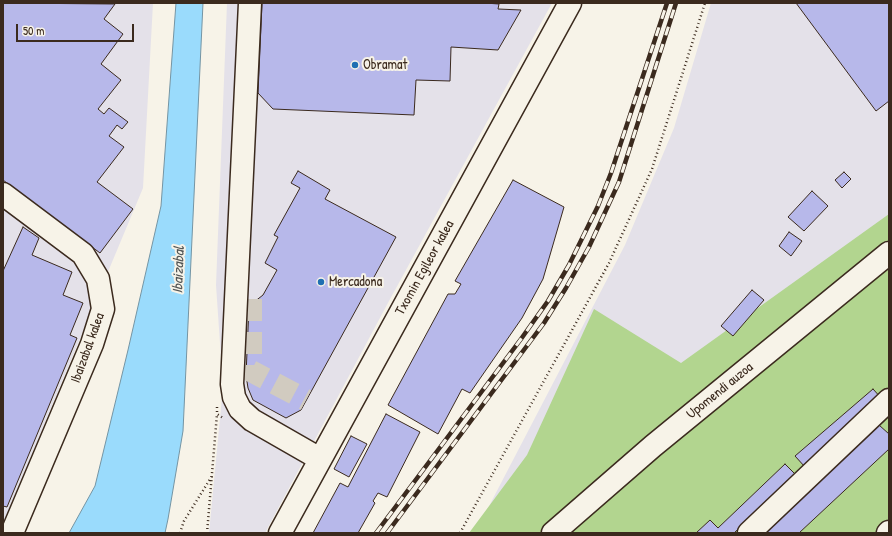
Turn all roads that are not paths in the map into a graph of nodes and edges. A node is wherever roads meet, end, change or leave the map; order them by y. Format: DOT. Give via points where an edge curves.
graph roads {
  1 [pos="250,3"];
  2 [pos="570,3"];
  3 [pos="3,194"];
  4 [pos="889,253"];
  5 [pos="889,400"];
  6 [pos="320,459"];
  7 [pos="12,533"];
  8 [pos="280,533"];
  9 [pos="553,533"];
  10 [pos="748,533"];
  1 -- 6 [label="street" via="232,384 234,397 240,409 252,420"];
  2 -- 6 [label="street, Txomin Egileor kalea"];
  3 -- 7 [label="street, Ibaizabal kalea" via="83,254 98,279 103,309 92,344"];
  4 -- 9 [label="street, Upomendi auzoa" via="653,446"];
  5 -- 10 [label="street"];
  6 -- 8 [label="street, Txomin Egileor kalea"];
}
